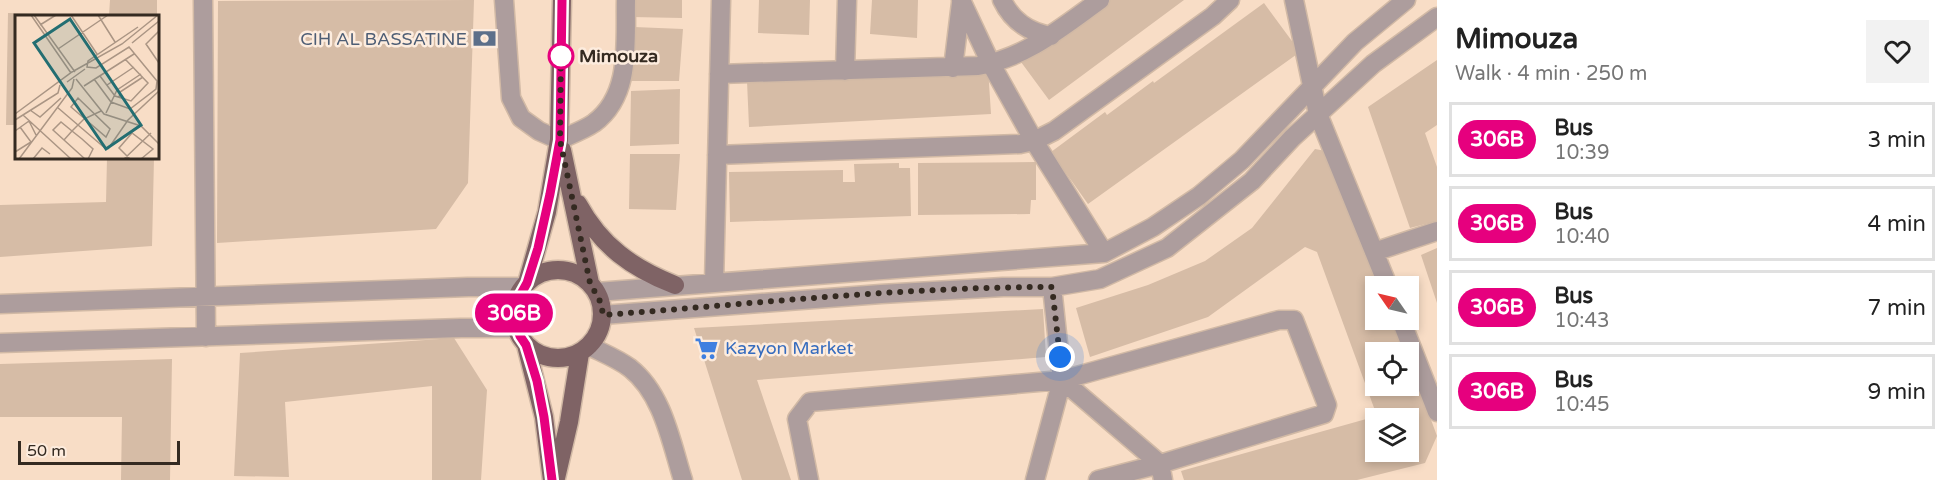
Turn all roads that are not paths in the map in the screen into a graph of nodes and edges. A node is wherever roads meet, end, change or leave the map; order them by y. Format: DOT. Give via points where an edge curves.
graph roads {
  1 [pos="203,0"];
  2 [pos="504,0"];
  3 [pos="562,0"];
  4 [pos="626,0"];
  5 [pos="721,0"];
  6 [pos="847,0"];
  7 [pos="1002,0"];
  8 [pos="1100,0"];
  9 [pos="1230,0"];
  10 [pos="1294,0"];
  11 [pos="1406,0"];
  12 [pos="961,1"];
  13 [pos="1437,17"];
  14 [pos="1051,36"];
  15 [pos="991,64"];
  16 [pos="953,68"];
  17 [pos="845,70"];
  18 [pos="719,74"];
  19 [pos="1311,87"];
  20 [pos="1318,114"];
  21 [pos="560,140"];
  22 [pos="1034,141"];
  23 [pos="717,155"];
  24 [pos="573,196"];
  25 [pos="1437,231"];
  26 [pos="1104,252"];
  27 [pos="1374,252"];
  28 [pos="1384,276"];
  29 [pos="714,283"];
  30 [pos="525,285"];
  31 [pos="675,285"];
  32 [pos="1052,287"];
  33 [pos="593,288"];
  34 [pos="206,296"];
  35 [pos="0,304"];
  36 [pos="603,315"];
  37 [pos="516,328"];
  38 [pos="1405,330"];
  39 [pos="206,337"];
  40 [pos="0,344"];
  41 [pos="526,345"];
  42 [pos="584,350"];
  43 [pos="1062,380"];
  44 [pos="1437,412"];
  45 [pos="1162,472"];
  46 [pos="553,480"];
  47 [pos="683,480"];
  48 [pos="809,480"];
  49 [pos="1035,480"];
  50 [pos="1098,480"];
  1 -- 34 [label="street"];
  2 -- 21 [label="street" via="511,98 520,118"];
  3 -- 21 [label="main road"];
  4 -- 21 [label="street" via="621,86 610,107 593,124"];
  5 -- 18 [label="street"];
  6 -- 17 [label="street"];
  7 -- 14 [label="street" via="1026,28"];
  8 -- 14 [label="street"];
  9 -- 22 [label="street" via="1054,131"];
  10 -- 19 [label="street"];
  11 -- 19 [label="street" via="1355,42"];
  12 -- 15 [label="street"];
  12 -- 16 [label="street"];
  13 -- 20 [label="street" via="1373,64"];
  14 -- 15 [label="street" via="1022,53"];
  15 -- 16 [label="street"];
  15 -- 22 [label="street"];
  16 -- 17 [label="street"];
  17 -- 18 [label="street"];
  18 -- 23 [label="street"];
  19 -- 20 [label="street"];
  19 -- 26 [label="street" via="1242,160 1199,196 1153,227"];
  20 -- 27 [label="street"];
  20 -- 32 [label="street" via="1252,182 1167,248 1100,279"];
  21 -- 24 [label="main road"];
  21 -- 30 [label="main road" via="547,212"];
  22 -- 23 [label="street"];
  22 -- 26 [label="street"];
  23 -- 29 [label="street"];
  24 -- 31 [label="main road" via="604,242 649,275"];
  24 -- 33 [label="main road"];
  25 -- 27 [label="street"];
  26 -- 29 [label="street"];
  27 -- 28 [label="street"];
  29 -- 31 [label="street"];
  30 -- 33 [label="main road" via="537,276 559,270 581,276"];
  30 -- 34 [label="street"];
  30 -- 37 [label="main road" via="516,303"];
  31 -- 33 [label="street"];
  32 -- 36 [label="street" via="881,294"];
  32 -- 43 [label="street"];
  33 -- 36 [label="main road"];
  34 -- 35 [label="street"];
  34 -- 39 [label="street"];
  36 -- 42 [label="main road" via="596,337"];
  37 -- 39 [label="street"];
  37 -- 41 [label="main road"];
  38 -- 44 [label="street"];
  39 -- 40 [label="street"];
  41 -- 42 [label="main road" via="558,359"];
  41 -- 46 [label="main road" via="544,417"];
  42 -- 46 [label="main road"];
  42 -- 47 [label="street" via="630,368 648,386 660,409"];
  43 -- 45 [label="street"];
  43 -- 45 [label="street" via="1279,320 1294,320 1327,405 1324,414"];
  43 -- 48 [label="street" via="810,402 797,419"];
  43 -- 49 [label="street"];
  45 -- 50 [label="street"];
}
